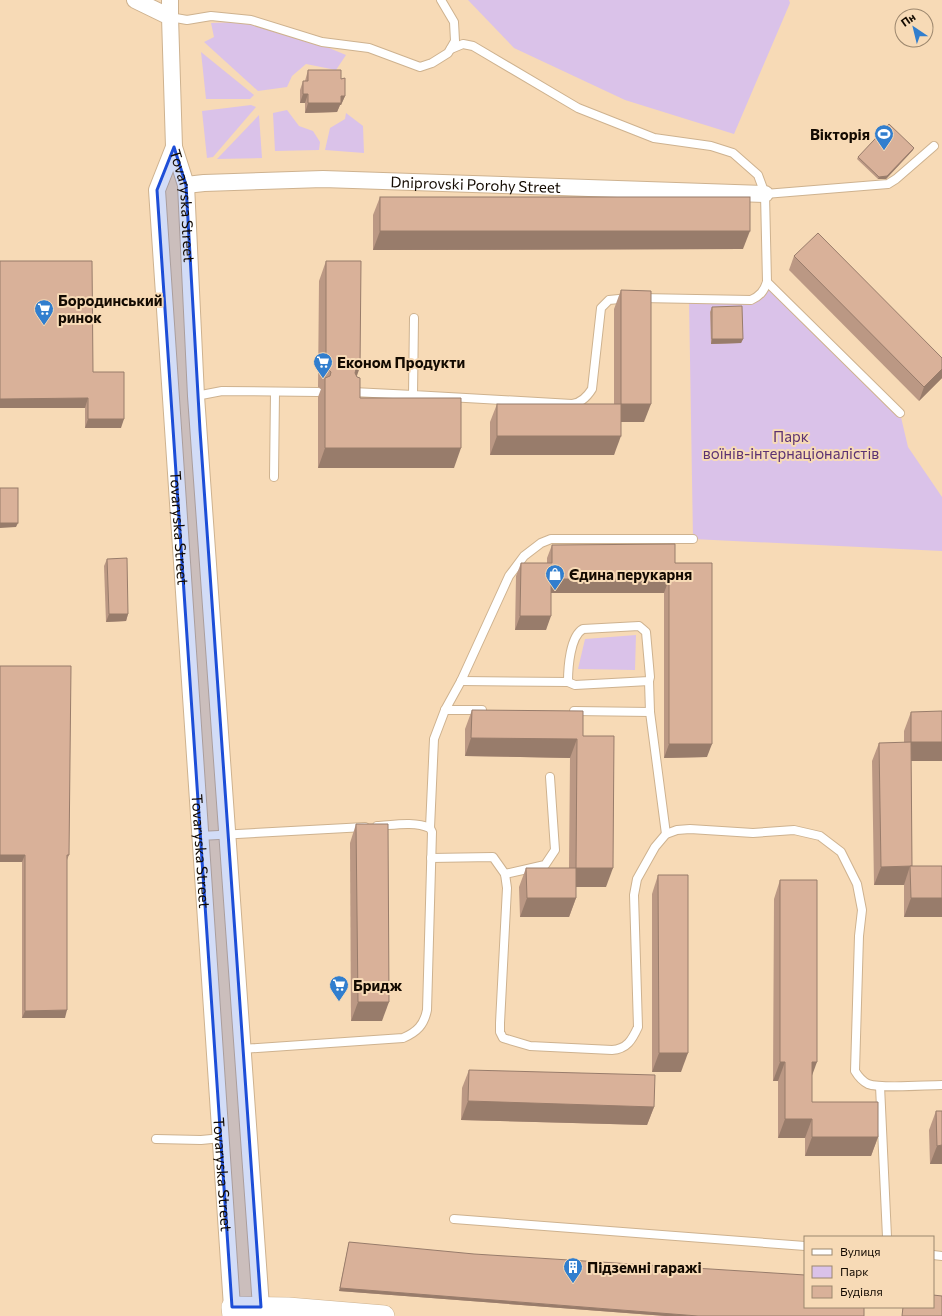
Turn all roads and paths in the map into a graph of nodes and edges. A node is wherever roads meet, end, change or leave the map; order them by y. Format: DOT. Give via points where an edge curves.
graph roads {
  1 [pos="135,0"];
  2 [pos="170,0"];
  3 [pos="441,0"];
  4 [pos="170,17"];
  5 [pos="451,49"];
  6 [pos="934,146"];
  7 [pos="174,147"];
  8 [pos="186,185"];
  9 [pos="766,194"];
  10 [pos="767,282"];
  11 [pos="414,318"];
  12 [pos="275,392"];
  13 [pos="318,392"];
  14 [pos="353,392"];
  15 [pos="413,395"];
  16 [pos="196,396"];
  17 [pos="900,413"];
  18 [pos="274,477"];
  19 [pos="693,539"];
  20 [pos="461,681"];
  21 [pos="649,681"];
  22 [pos="568,682"];
  23 [pos="445,710"];
  24 [pos="492,710"];
  25 [pos="563,711"];
  26 [pos="650,712"];
  27 [pos="550,777"];
  28 [pos="430,828"];
  29 [pos="227,834"];
  30 [pos="666,834"];
  31 [pos="200,836"];
  32 [pos="431,858"];
  33 [pos="505,874"];
  34 [pos="240,1019"];
  35 [pos="213,1021"];
  36 [pos="242,1049"];
  37 [pos="942,1085"];
  38 [pos="880,1086"];
  39 [pos="222,1138"];
  40 [pos="156,1139"];
  41 [pos="454,1219"];
  42 [pos="887,1236"];
  43 [pos="804,1246"];
  44 [pos="261,1311"];
  45 [pos="233,1312"];
  46 [pos="384,1316"];
  1 -- 4 [label="street"];
  2 -- 4 [label="street"];
  3 -- 5 [label="lane" via="456,30"];
  4 -- 5 [label="lane" via="187,20 211,16 251,20 322,42 369,48 420,67 432,63"];
  4 -- 7 [label="street"];
  5 -- 9 [label="lane" via="463,44 473,46 578,108 654,138 712,146 733,153 758,175"];
  6 -- 9 [label="lane" via="888,184"];
  7 -- 8 [label="street, Tovaryska Street"];
  7 -- 31 [label="street, Tovaryska Street" via="157,190"];
  8 -- 9 [label="street, Dniprovski Porohy Street" via="323,179"];
  8 -- 16 [label="street, Tovaryska Street"];
  9 -- 10 [label="lane"];
  10 -- 15 [label="lane" via="764,291 751,300 609,300 601,308 599,315 592,389 578,403"];
  10 -- 17 [label="lane"];
  11 -- 15 [label="lane"];
  12 -- 13 [label="lane"];
  12 -- 16 [label="lane" via="222,391"];
  12 -- 18 [label="lane"];
  14 -- 15 [label="lane"];
  16 -- 29 [label="street, Tovaryska Street"];
  19 -- 20 [label="lane" via="551,539 541,543 524,556 509,576"];
  20 -- 22 [label="lane"];
  20 -- 23 [label="lane"];
  21 -- 22 [label="lane" via="575,685"];
  21 -- 22 [label="lane" via="647,636 639,626 583,629 577,632 572,644"];
  21 -- 26 [label="lane"];
  23 -- 24 [label="lane"];
  23 -- 28 [label="lane" via="434,739"];
  25 -- 26 [label="lane"];
  26 -- 30 [label="lane"];
  27 -- 33 [label="lane" via="555,850 545,864"];
  28 -- 29 [label="lane" via="411,824"];
  28 -- 32 [label="lane"];
  29 -- 31 [label="lane"];
  29 -- 34 [label="street, Tovaryska Street"];
  30 -- 33 [label="lane" via="655,847 637,879 634,895 638,1027 628,1045 620,1049 530,1046 503,1038 500,1023 507,908"];
  30 -- 38 [label="lane" via="690,829 753,833 794,830 820,836 841,852 857,884 862,910 854,1066 862,1080"];
  31 -- 35 [label="street, Tovaryska Street"];
  32 -- 33 [label="lane" via="493,857"];
  32 -- 36 [label="lane" via="427,1010 425,1020 414,1033 404,1038"];
  34 -- 35 [label="street"];
  34 -- 36 [label="street, Tovaryska Street"];
  35 -- 39 [label="street, Tovaryska Street"];
  36 -- 44 [label="street, Tovaryska Street"];
  37 -- 38 [label="lane"];
  38 -- 42 [label="lane"];
  39 -- 40 [label="lane"];
  39 -- 45 [label="street, Tovaryska Street"];
  41 -- 43 [label="lane"];
  44 -- 45 [label="street"];
  44 -- 46 [label="street"];
}
